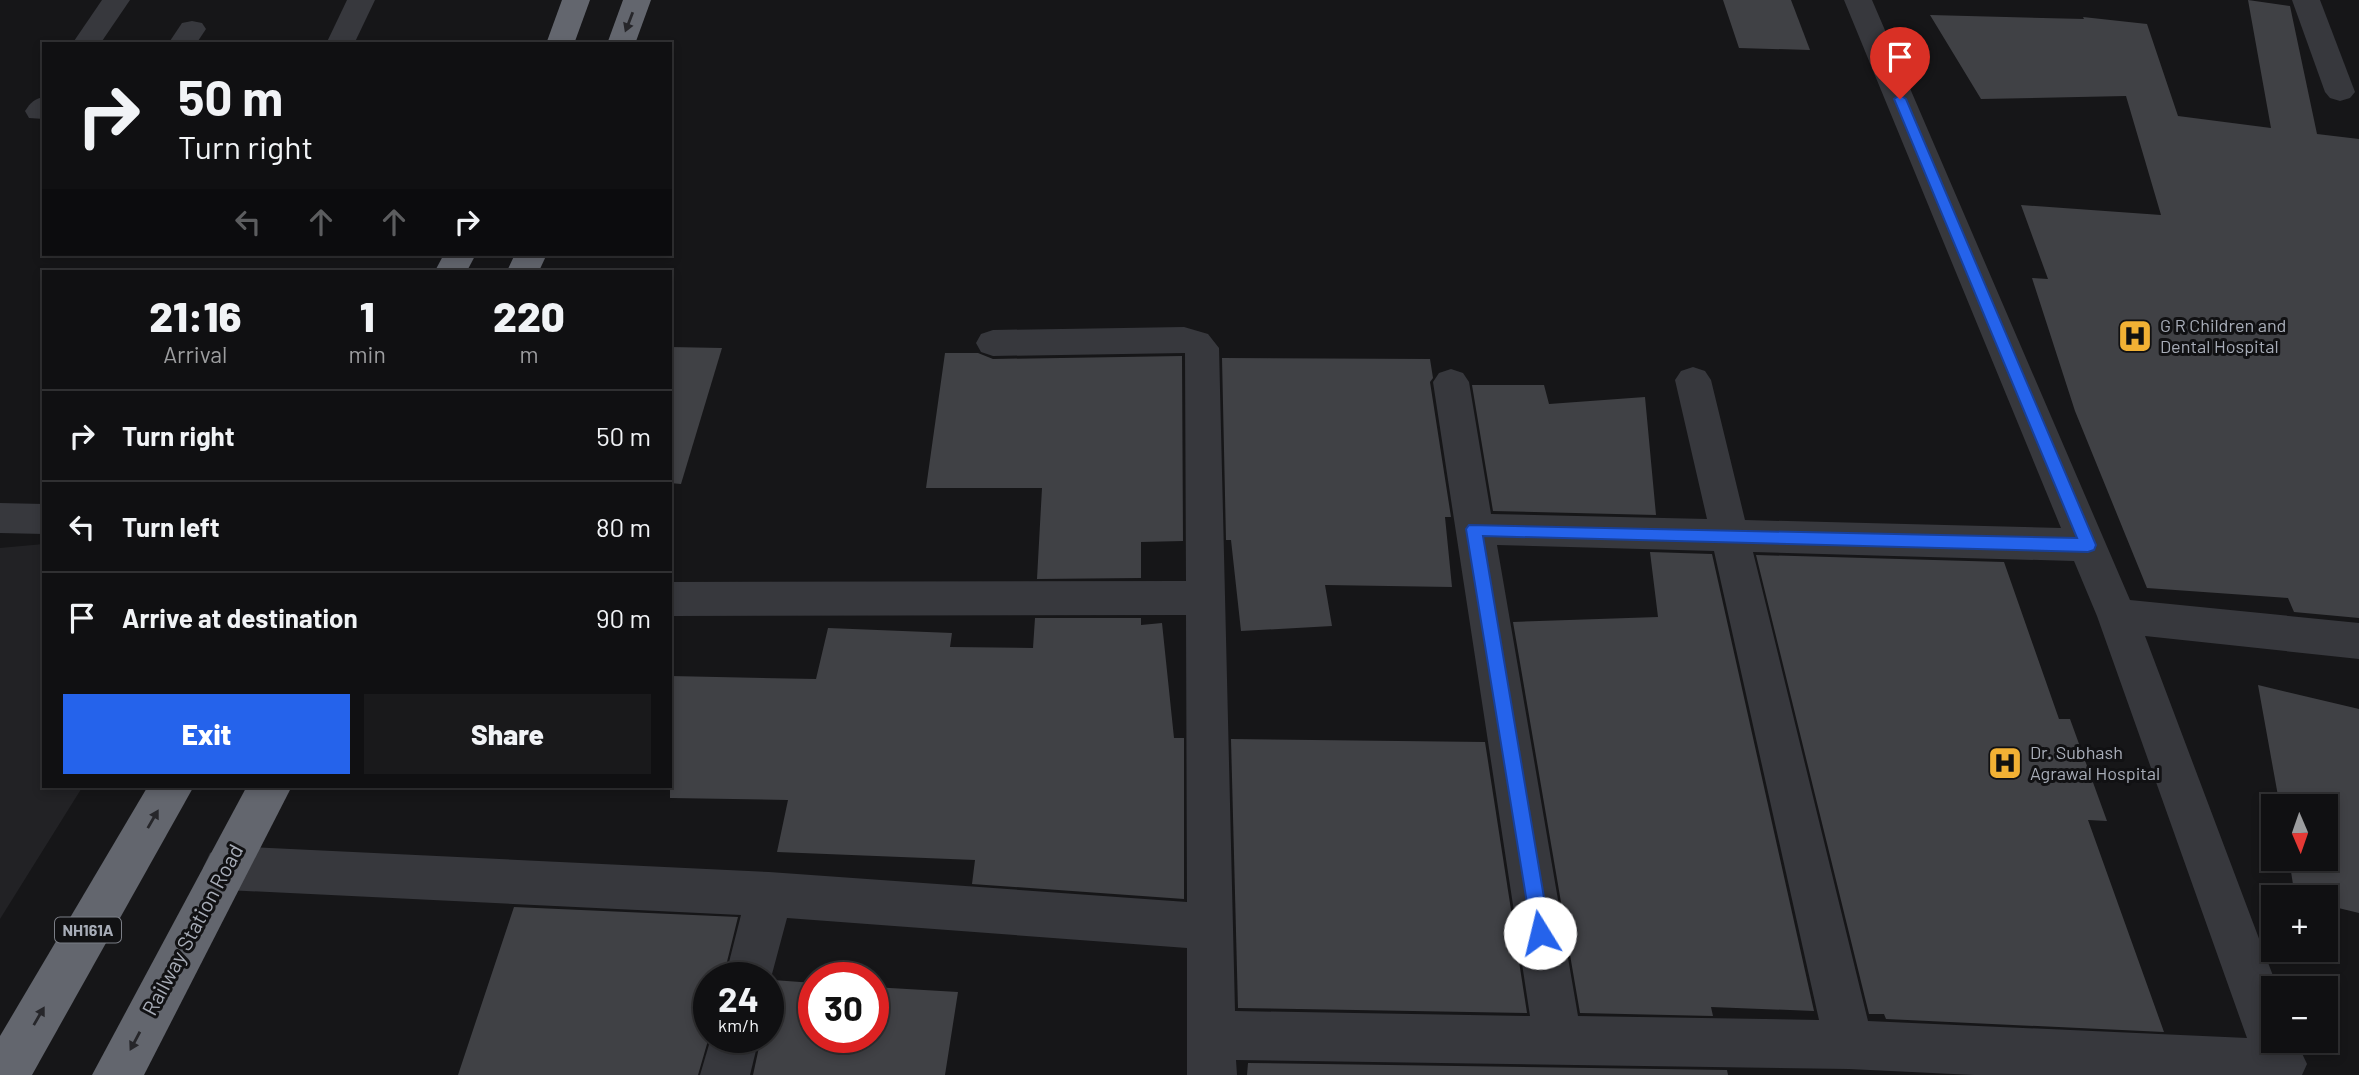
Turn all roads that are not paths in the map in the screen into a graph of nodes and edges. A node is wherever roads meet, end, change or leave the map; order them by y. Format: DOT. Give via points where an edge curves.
graph roads {
  1 [pos="116,0"];
  2 [pos="361,0"];
  3 [pos="576,0"];
  4 [pos="637,0"];
  5 [pos="1858,0"];
  6 [pos="2306,0"];
  7 [pos="87,42"];
  8 [pos="341,42"];
  9 [pos="561,42"];
  10 [pos="622,42"];
  11 [pos="2340,92"];
  12 [pos="993,343"];
  13 [pos="1693,380"];
  14 [pos="1451,382"];
  15 [pos="0,519"];
  16 [pos="42,519"];
  17 [pos="1474,529"];
  18 [pos="1729,534"];
  19 [pos="2088,545"];
  20 [pos="1205,598"];
  21 [pos="672,599"];
  22 [pos="2117,616"];
  23 [pos="2359,641"];
  24 [pos="171,788"];
  25 [pos="269,788"];
  26 [pos="226,868"];
  27 [pos="769,894"];
  28 [pos="1209,927"];
  29 [pos="753,962"];
  30 [pos="1558,1040"];
  31 [pos="1849,1045"];
  32 [pos="731,1053"];
  33 [pos="1211,1055"];
  34 [pos="2278,1055"];
  35 [pos="5,1075"];
  36 [pos="117,1075"];
  37 [pos="726,1075"];
  1 -- 7 [label="street"];
  2 -- 8 [label="street"];
  3 -- 9 [label="highway"];
  4 -- 10 [label="highway, one-way"];
  5 -- 19 [label="street"];
  6 -- 11 [label="street"];
  12 -- 20 [label="street" via="1184,340 1202,348"];
  13 -- 18 [label="street"];
  14 -- 17 [label="street"];
  15 -- 16 [label="street"];
  17 -- 18 [label="street"];
  17 -- 30 [label="street"];
  18 -- 19 [label="street"];
  18 -- 31 [label="street"];
  19 -- 22 [label="street"];
  20 -- 21 [label="street"];
  20 -- 28 [label="street"];
  22 -- 23 [label="street"];
  22 -- 34 [label="street"];
  35 -- 24 [label="highway, NH161A, one-way"];
  25 -- 26 [label="highway, Railway Station Road"];
  26 -- 27 [label="street"];
  26 -- 36 [label="highway, Railway Station Road, one-way"];
  27 -- 28 [label="street"];
  27 -- 29 [label="street"];
  28 -- 33 [label="street"];
  30 -- 31 [label="street"];
  30 -- 33 [label="street"];
  31 -- 34 [label="street"];
  32 -- 37 [label="street"];
}
